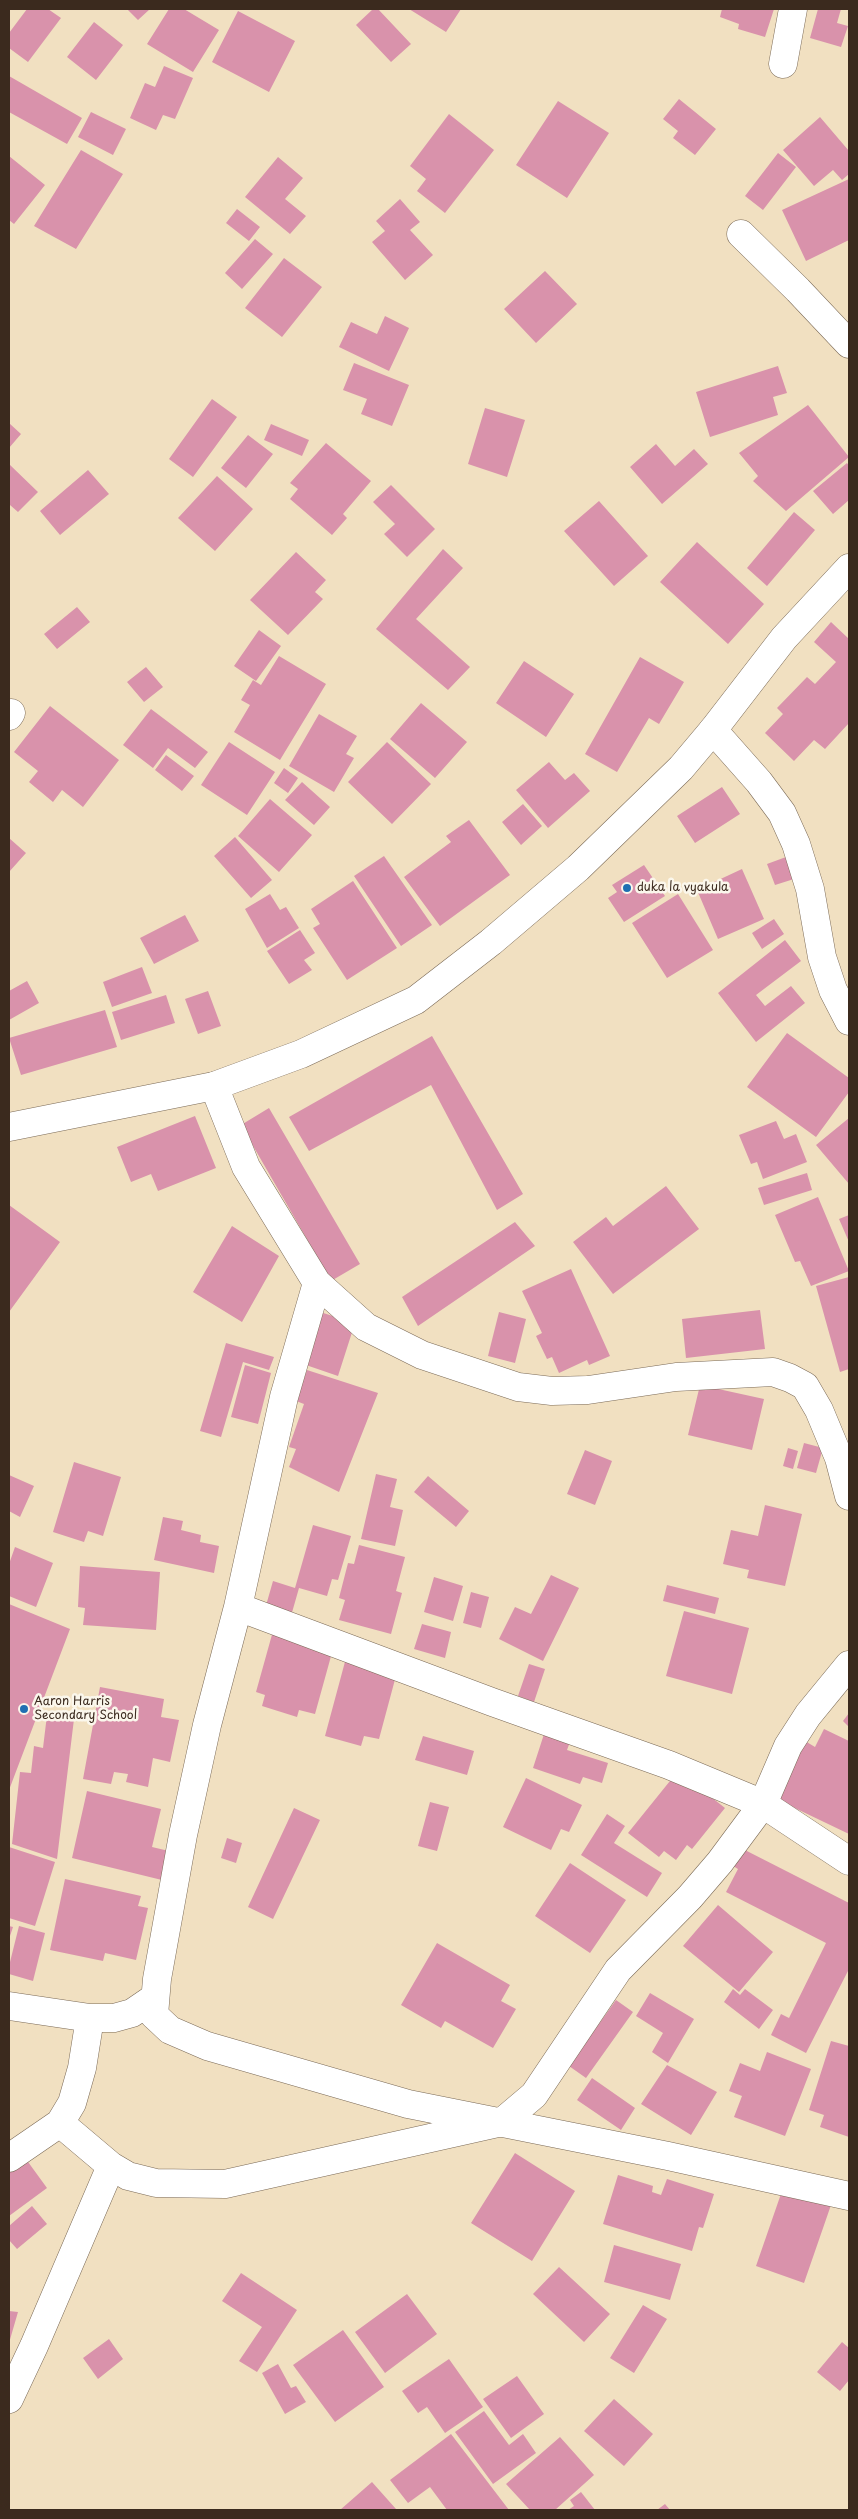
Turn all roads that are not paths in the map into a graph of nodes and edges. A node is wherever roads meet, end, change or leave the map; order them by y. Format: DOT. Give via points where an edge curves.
graph roads {
  1 [pos="793,9"];
  2 [pos="783,64"];
  3 [pos="741,234"];
  4 [pos="849,344"];
  5 [pos="849,568"];
  6 [pos="713,730"];
  7 [pos="849,1021"];
  8 [pos="214,1086"];
  9 [pos="9,1126"];
  10 [pos="317,1283"];
  11 [pos="849,1496"];
  12 [pos="238,1607"];
  13 [pos="849,1665"];
  14 [pos="763,1804"];
  15 [pos="849,1861"];
  16 [pos="154,1998"];
  17 [pos="9,2006"];
  18 [pos="90,2018"];
  19 [pos="502,2122"];
  20 [pos="60,2124"];
  21 [pos="9,2158"];
  22 [pos="110,2166"];
  23 [pos="849,2196"];
  24 [pos="9,2399"];
  1 -- 2 [label="street"];
  3 -- 4 [label="street"];
  5 -- 6 [label="street" via="784,638"];
  6 -- 7 [label="street" via="782,813 810,889 822,957 833,990"];
  6 -- 8 [label="street" via="681,768 578,868 416,1000 301,1054"];
  8 -- 9 [label="street"];
  8 -- 10 [label="street" via="246,1167"];
  10 -- 11 [label="street" via="366,1327 451,1366 518,1387 552,1391 588,1390 676,1377 773,1372 790,1378 805,1386 819,1410 839,1458"];
  10 -- 12 [label="street" via="284,1397"];
  12 -- 14 [label="street" via="669,1765"];
  12 -- 16 [label="street" via="183,1835"];
  13 -- 14 [label="street" via="808,1715 788,1746"];
  14 -- 15 [label="street"];
  14 -- 19 [label="street" via="690,1897 618,1970 534,2095"];
  16 -- 18 [label="street" via="132,2013 114,2018"];
  16 -- 19 [label="street" via="154,2015 170,2030 207,2046 408,2104"];
  17 -- 18 [label="street"];
  18 -- 20 [label="street" via="82,2068 72,2103"];
  19 -- 22 [label="street" via="225,2184 156,2183 128,2176"];
  19 -- 23 [label="street"];
  20 -- 21 [label="street"];
  20 -- 22 [label="street"];
  22 -- 24 [label="street"];
}
